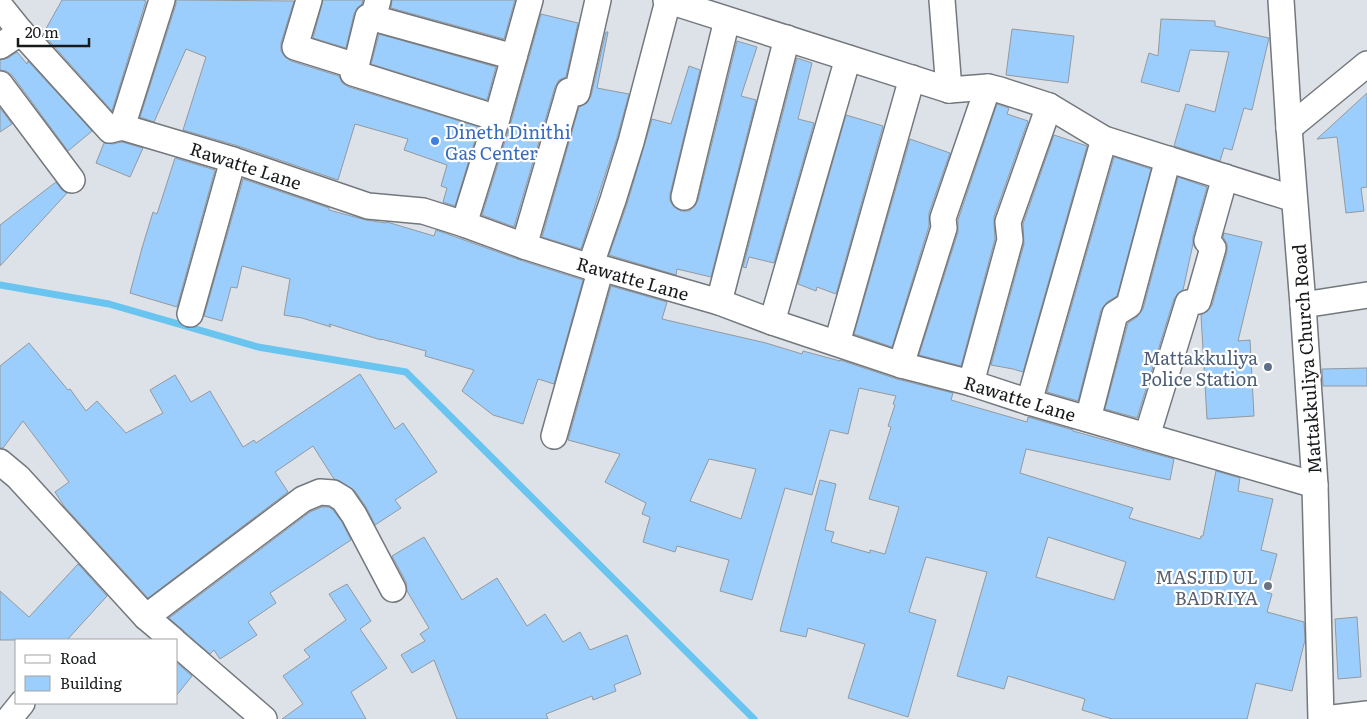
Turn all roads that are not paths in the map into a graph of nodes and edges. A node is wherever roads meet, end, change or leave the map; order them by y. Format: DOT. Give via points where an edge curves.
graph roads {
  1 [pos="162,0"];
  2 [pos="309,0"];
  3 [pos="530,0"];
  4 [pos="598,0"];
  5 [pos="667,0"];
  6 [pos="942,0"];
  7 [pos="1281,0"];
  8 [pos="0,6"];
  9 [pos="376,9"];
  10 [pos="728,20"];
  11 [pos="20,32"];
  12 [pos="787,38"];
  13 [pos="0,46"];
  14 [pos="514,57"];
  15 [pos="848,58"];
  16 [pos="1367,64"];
  17 [pos="356,66"];
  18 [pos="912,78"];
  19 [pos="0,84"];
  20 [pos="988,87"];
  21 [pos="949,90"];
  22 [pos="1049,106"];
  23 [pos="498,118"];
  24 [pos="122,127"];
  25 [pos="1288,128"];
  26 [pos="1104,139"];
  27 [pos="1168,159"];
  28 [pos="234,160"];
  29 [pos="1225,177"];
  30 [pos="72,180"];
  31 [pos="684,197"];
  32 [pos="1294,199"];
  33 [pos="464,224"];
  34 [pos="524,246"];
  35 [pos="595,268"];
  36 [pos="1367,295"];
  37 [pos="719,302"];
  38 [pos="1303,305"];
  39 [pos="190,314"];
  40 [pos="772,322"];
  41 [pos="837,343"];
  42 [pos="901,364"];
  43 [pos="971,383"];
  44 [pos="1029,402"];
  45 [pos="1088,419"];
  46 [pos="554,436"];
  47 [pos="1147,436"];
  48 [pos="0,462"];
  49 [pos="1315,485"];
  50 [pos="393,589"];
  51 [pos="146,617"];
  52 [pos="172,639"];
  53 [pos="178,645"];
  54 [pos="21,704"];
  55 [pos="1367,714"];
  56 [pos="9,719"];
  57 [pos="264,719"];
  58 [pos="1322,719"];
  1 -- 24 [label="street"];
  2 -- 17 [label="street" via="295,47"];
  3 -- 14 [label="street"];
  4 -- 34 [label="street" via="577,93 569,91"];
  5 -- 10 [label="street"];
  5 -- 35 [label="street"];
  6 -- 21 [label="street"];
  7 -- 25 [label="street, Mattakkuliya Church Road"];
  8 -- 11 [label="street, Rawatte Lane"];
  9 -- 14 [label="street"];
  9 -- 17 [label="street" via="368,17"];
  10 -- 12 [label="street"];
  10 -- 31 [label="street"];
  11 -- 13 [label="street"];
  11 -- 24 [label="street, Rawatte Lane" via="110,130"];
  12 -- 15 [label="street"];
  12 -- 37 [label="street"];
  14 -- 23 [label="street"];
  15 -- 18 [label="street"];
  15 -- 40 [label="street"];
  16 -- 25 [label="street"];
  17 -- 23 [label="street" via="353,73"];
  18 -- 21 [label="street"];
  18 -- 41 [label="street"];
  19 -- 30 [label="street"];
  20 -- 21 [label="street"];
  20 -- 22 [label="street"];
  20 -- 42 [label="street" via="943,218 944,228"];
  22 -- 26 [label="street"];
  22 -- 43 [label="street" via="1008,222 1010,240"];
  23 -- 33 [label="street"];
  24 -- 28 [label="street, Rawatte Lane"];
  25 -- 32 [label="street, Mattakkuliya Church Road"];
  26 -- 27 [label="street"];
  26 -- 44 [label="street"];
  27 -- 29 [label="street"];
  27 -- 45 [label="street" via="1129,305 1115,314"];
  28 -- 33 [label="street, Rawatte Lane" via="368,206 423,211"];
  28 -- 39 [label="street"];
  29 -- 32 [label="street"];
  29 -- 47 [label="street" via="1207,242 1213,248 1198,301 1188,303"];
  32 -- 38 [label="street, Mattakkuliya Church Road"];
  33 -- 34 [label="street, Rawatte Lane"];
  34 -- 35 [label="street, Rawatte Lane"];
  35 -- 37 [label="street, Rawatte Lane"];
  35 -- 46 [label="street"];
  36 -- 38 [label="street"];
  37 -- 40 [label="street, Rawatte Lane"];
  38 -- 49 [label="street, Mattakkuliya Church Road"];
  40 -- 41 [label="street, Rawatte Lane"];
  41 -- 42 [label="street, Rawatte Lane"];
  42 -- 43 [label="street, Rawatte Lane"];
  43 -- 44 [label="street, Rawatte Lane"];
  44 -- 45 [label="street, Rawatte Lane"];
  45 -- 47 [label="street, Rawatte Lane"];
  47 -- 49 [label="street, Rawatte Lane"];
  48 -- 51 [label="street" via="18,477"];
  49 -- 58 [label="street, Mattakkuliya Church Road"];
  50 -- 51 [label="street" via="354,515 332,493 320,492 303,499"];
  51 -- 52 [label="street"];
  53 -- 57 [label="street"];
  54 -- 56 [label="street"];
  55 -- 58 [label="street"];
}
